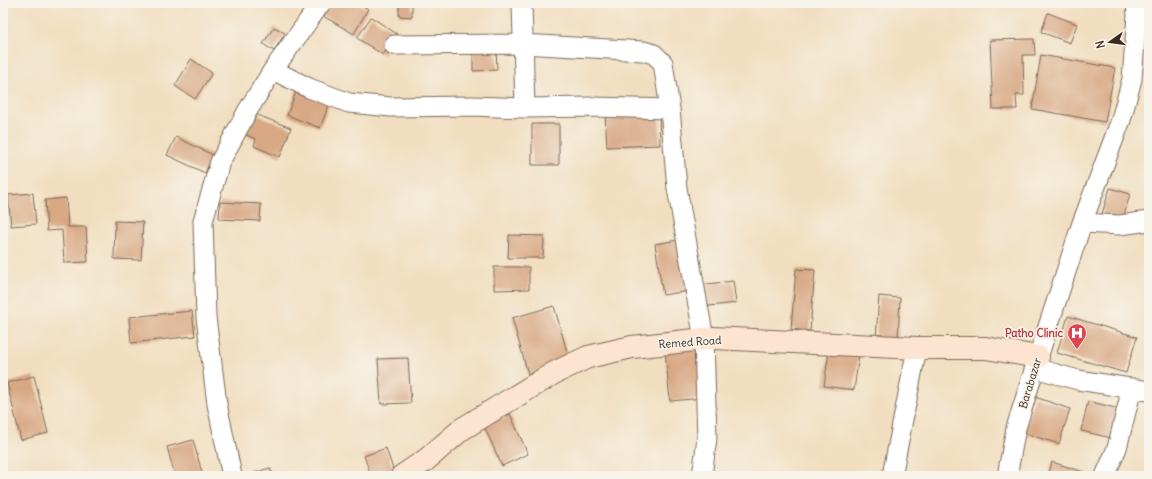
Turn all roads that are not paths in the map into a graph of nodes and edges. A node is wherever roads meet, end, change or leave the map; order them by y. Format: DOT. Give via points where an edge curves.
graph roads {
  1 [pos="321,3"];
  2 [pos="522,3"];
  3 [pos="1136,3"];
  4 [pos="523,44"];
  5 [pos="394,45"];
  6 [pos="273,70"];
  7 [pos="525,108"];
  8 [pos="670,109"];
  9 [pos="1149,220"];
  10 [pos="1082,223"];
  11 [pos="704,339"];
  12 [pos="917,348"];
  13 [pos="1036,363"];
  14 [pos="1140,389"];
  15 [pos="232,476"];
  16 [pos="402,476"];
  17 [pos="702,476"];
  18 [pos="892,476"];
  19 [pos="1007,476"];
  20 [pos="1106,476"];
  1 -- 6 [label="street"];
  2 -- 4 [label="street"];
  3 -- 10 [label="street, Barabazar" via="1132,79 1121,120"];
  4 -- 5 [label="street"];
  4 -- 7 [label="street"];
  4 -- 8 [label="street" via="643,51 654,54 663,63"];
  6 -- 7 [label="street" via="309,88 350,103 391,107"];
  6 -- 15 [label="street" via="220,162 203,222 206,317 217,404"];
  7 -- 8 [label="street"];
  8 -- 11 [label="street" via="677,188"];
  9 -- 10 [label="street" via="1120,225"];
  10 -- 13 [label="street, Barabazar"];
  11 -- 12 [label="street, Remed Road"];
  11 -- 16 [label="street, Remed Road" via="632,347 588,357 554,373 488,412"];
  11 -- 17 [label="street" via="707,438"];
  12 -- 13 [label="street, Remed Road" via="986,348"];
  12 -- 18 [label="street"];
  13 -- 14 [label="street" via="1078,380"];
  13 -- 19 [label="street, Barabazar" via="1016,428"];
  14 -- 20 [label="street"];
}
